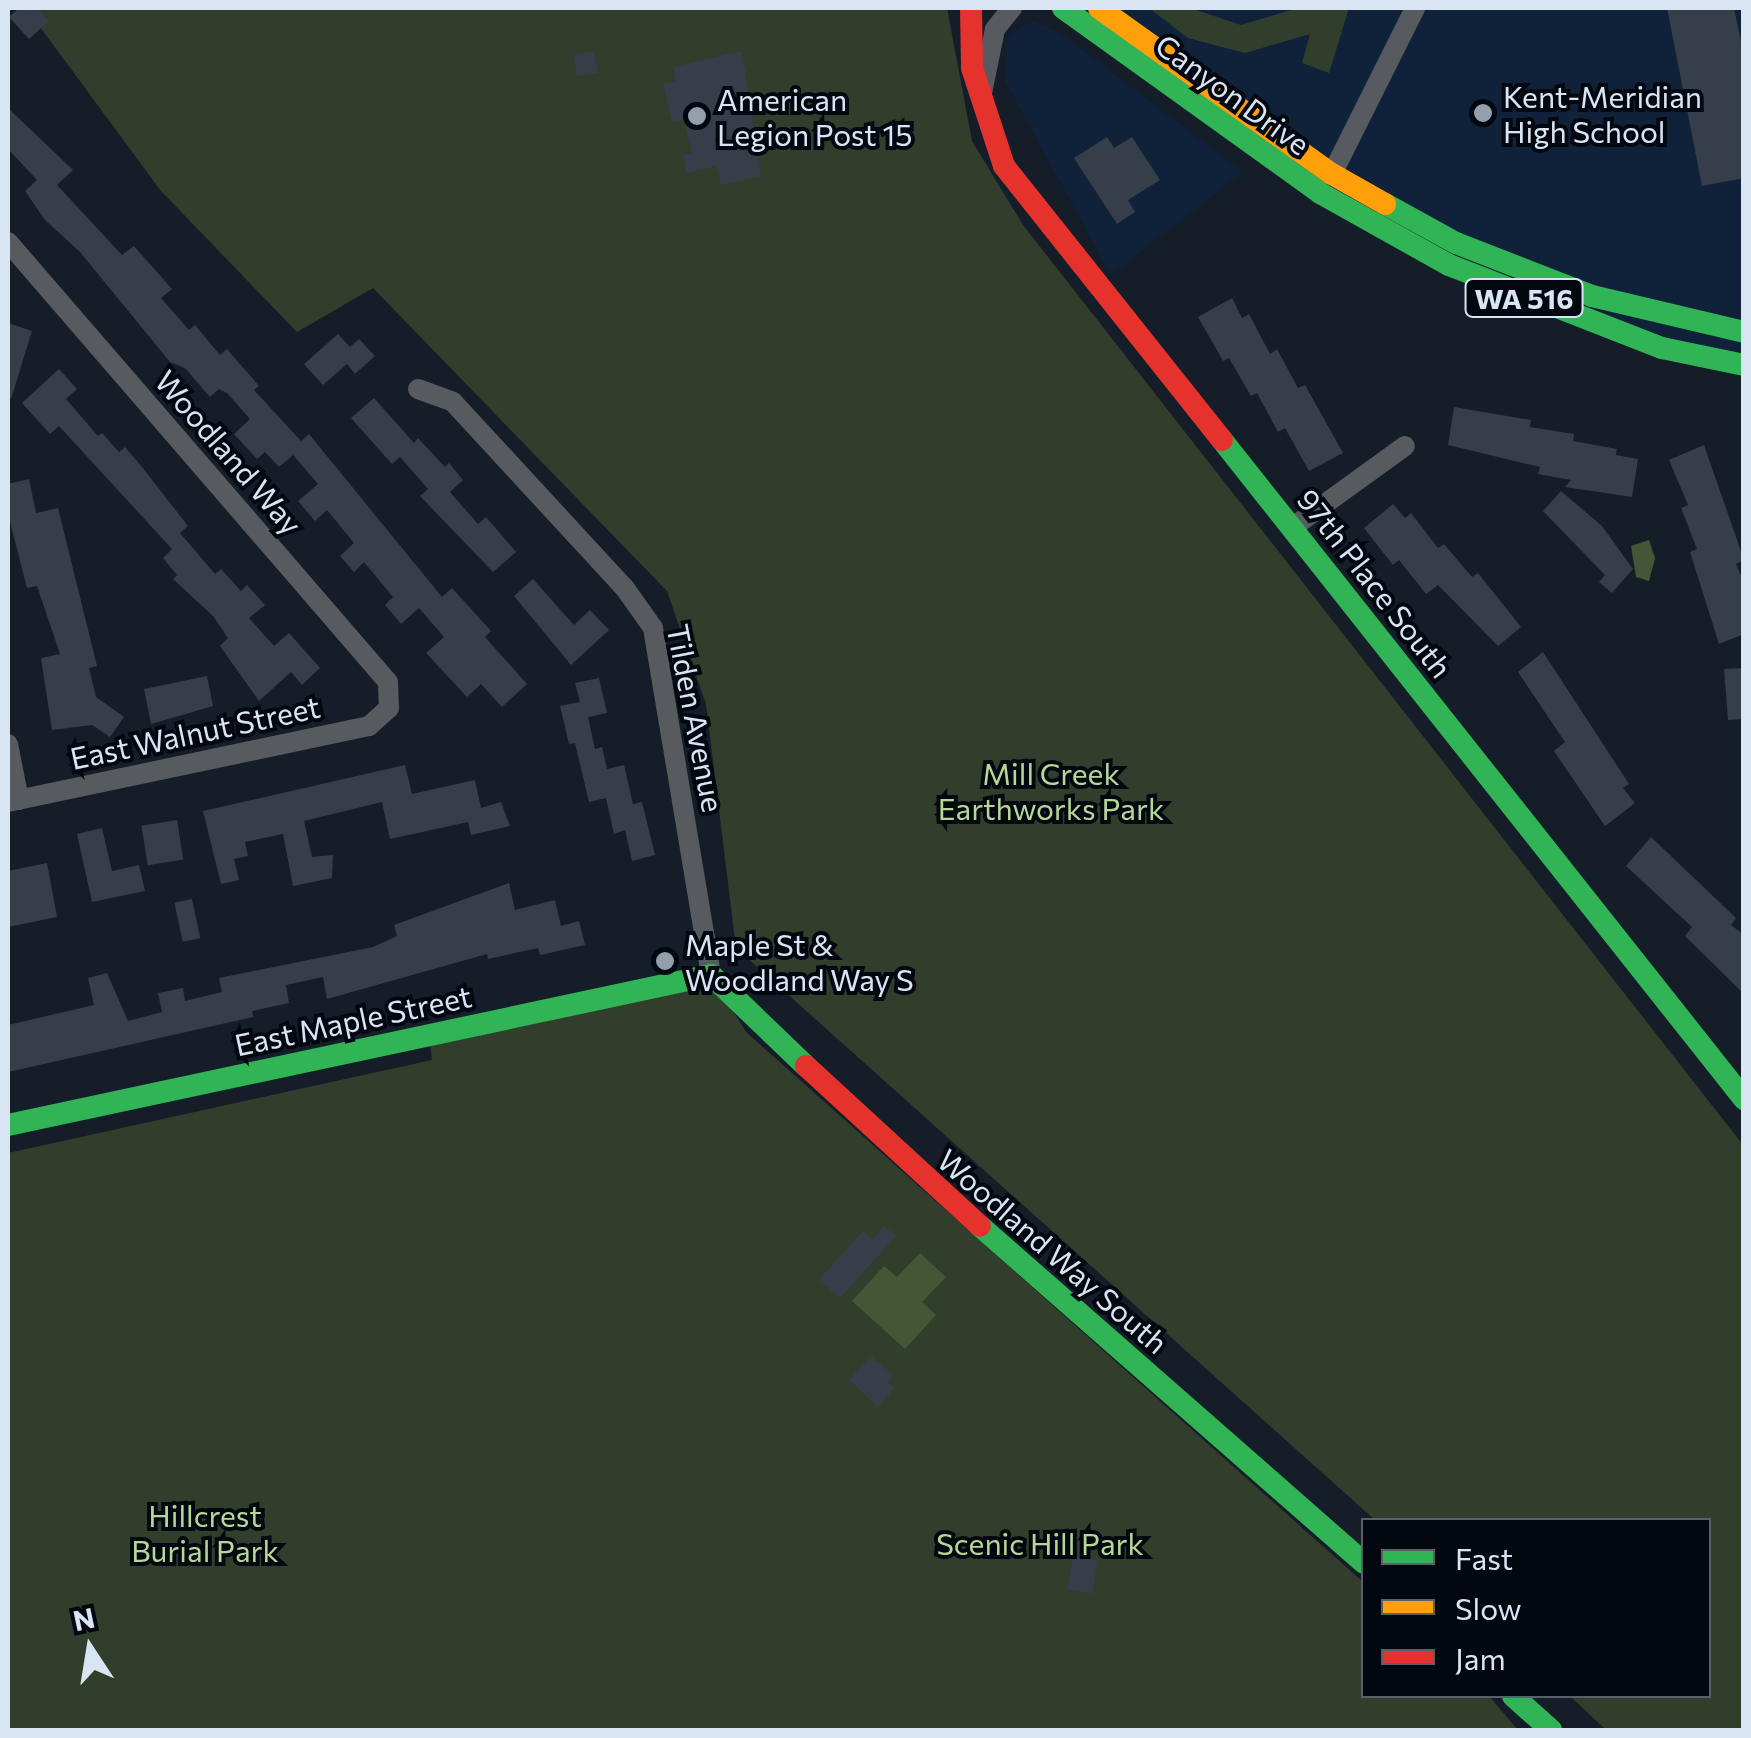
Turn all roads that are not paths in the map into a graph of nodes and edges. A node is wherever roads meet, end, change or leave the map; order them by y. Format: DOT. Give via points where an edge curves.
graph roads {
  1 [pos="970,8"];
  2 [pos="1012,8"];
  3 [pos="1063,8"];
  4 [pos="1100,8"];
  5 [pos="1415,8"];
  6 [pos="982,93"];
  7 [pos="1326,183"];
  8 [pos="11,253"];
  9 [pos="1744,332"];
  10 [pos="1744,365"];
  11 [pos="418,389"];
  12 [pos="1404,446"];
  13 [pos="1293,527"];
  14 [pos="389,708"];
  15 [pos="8,744"];
  16 [pos="13,801"];
  17 [pos="712,975"];
  18 [pos="1744,1099"];
  19 [pos="8,1124"];
  20 [pos="1361,1560"];
  21 [pos="1516,1698"];
  22 [pos="1550,1730"];
  1 -- 6 [label="street, 97th Place South" via="972,68"];
  2 -- 6 [label="street, 97th Place South" via="995,29"];
  3 -- 7 [label="street, Canyon Drive / WA 516"];
  4 -- 7 [label="street, Canyon Drive / WA 516"];
  5 -- 7 [label="street"];
  6 -- 13 [label="street, 97th Place South" via="1004,166"];
  7 -- 9 [label="street, WA 516" via="1554,284"];
  7 -- 10 [label="street, WA 516" via="1449,265 1552,310 1662,348"];
  8 -- 14 [label="street, Woodland Way" via="388,682"];
  11 -- 17 [label="street, Tilden Avenue" via="453,402 624,586 653,628"];
  12 -- 13 [label="street"];
  13 -- 18 [label="street, 97th Place South"];
  14 -- 16 [label="street, East Walnut Street" via="369,726"];
  15 -- 16 [label="street"];
  17 -- 19 [label="street, East Maple Street"];
  17 -- 20 [label="street, Woodland Way South" via="898,1154"];
  21 -- 22 [label="street"];
}
